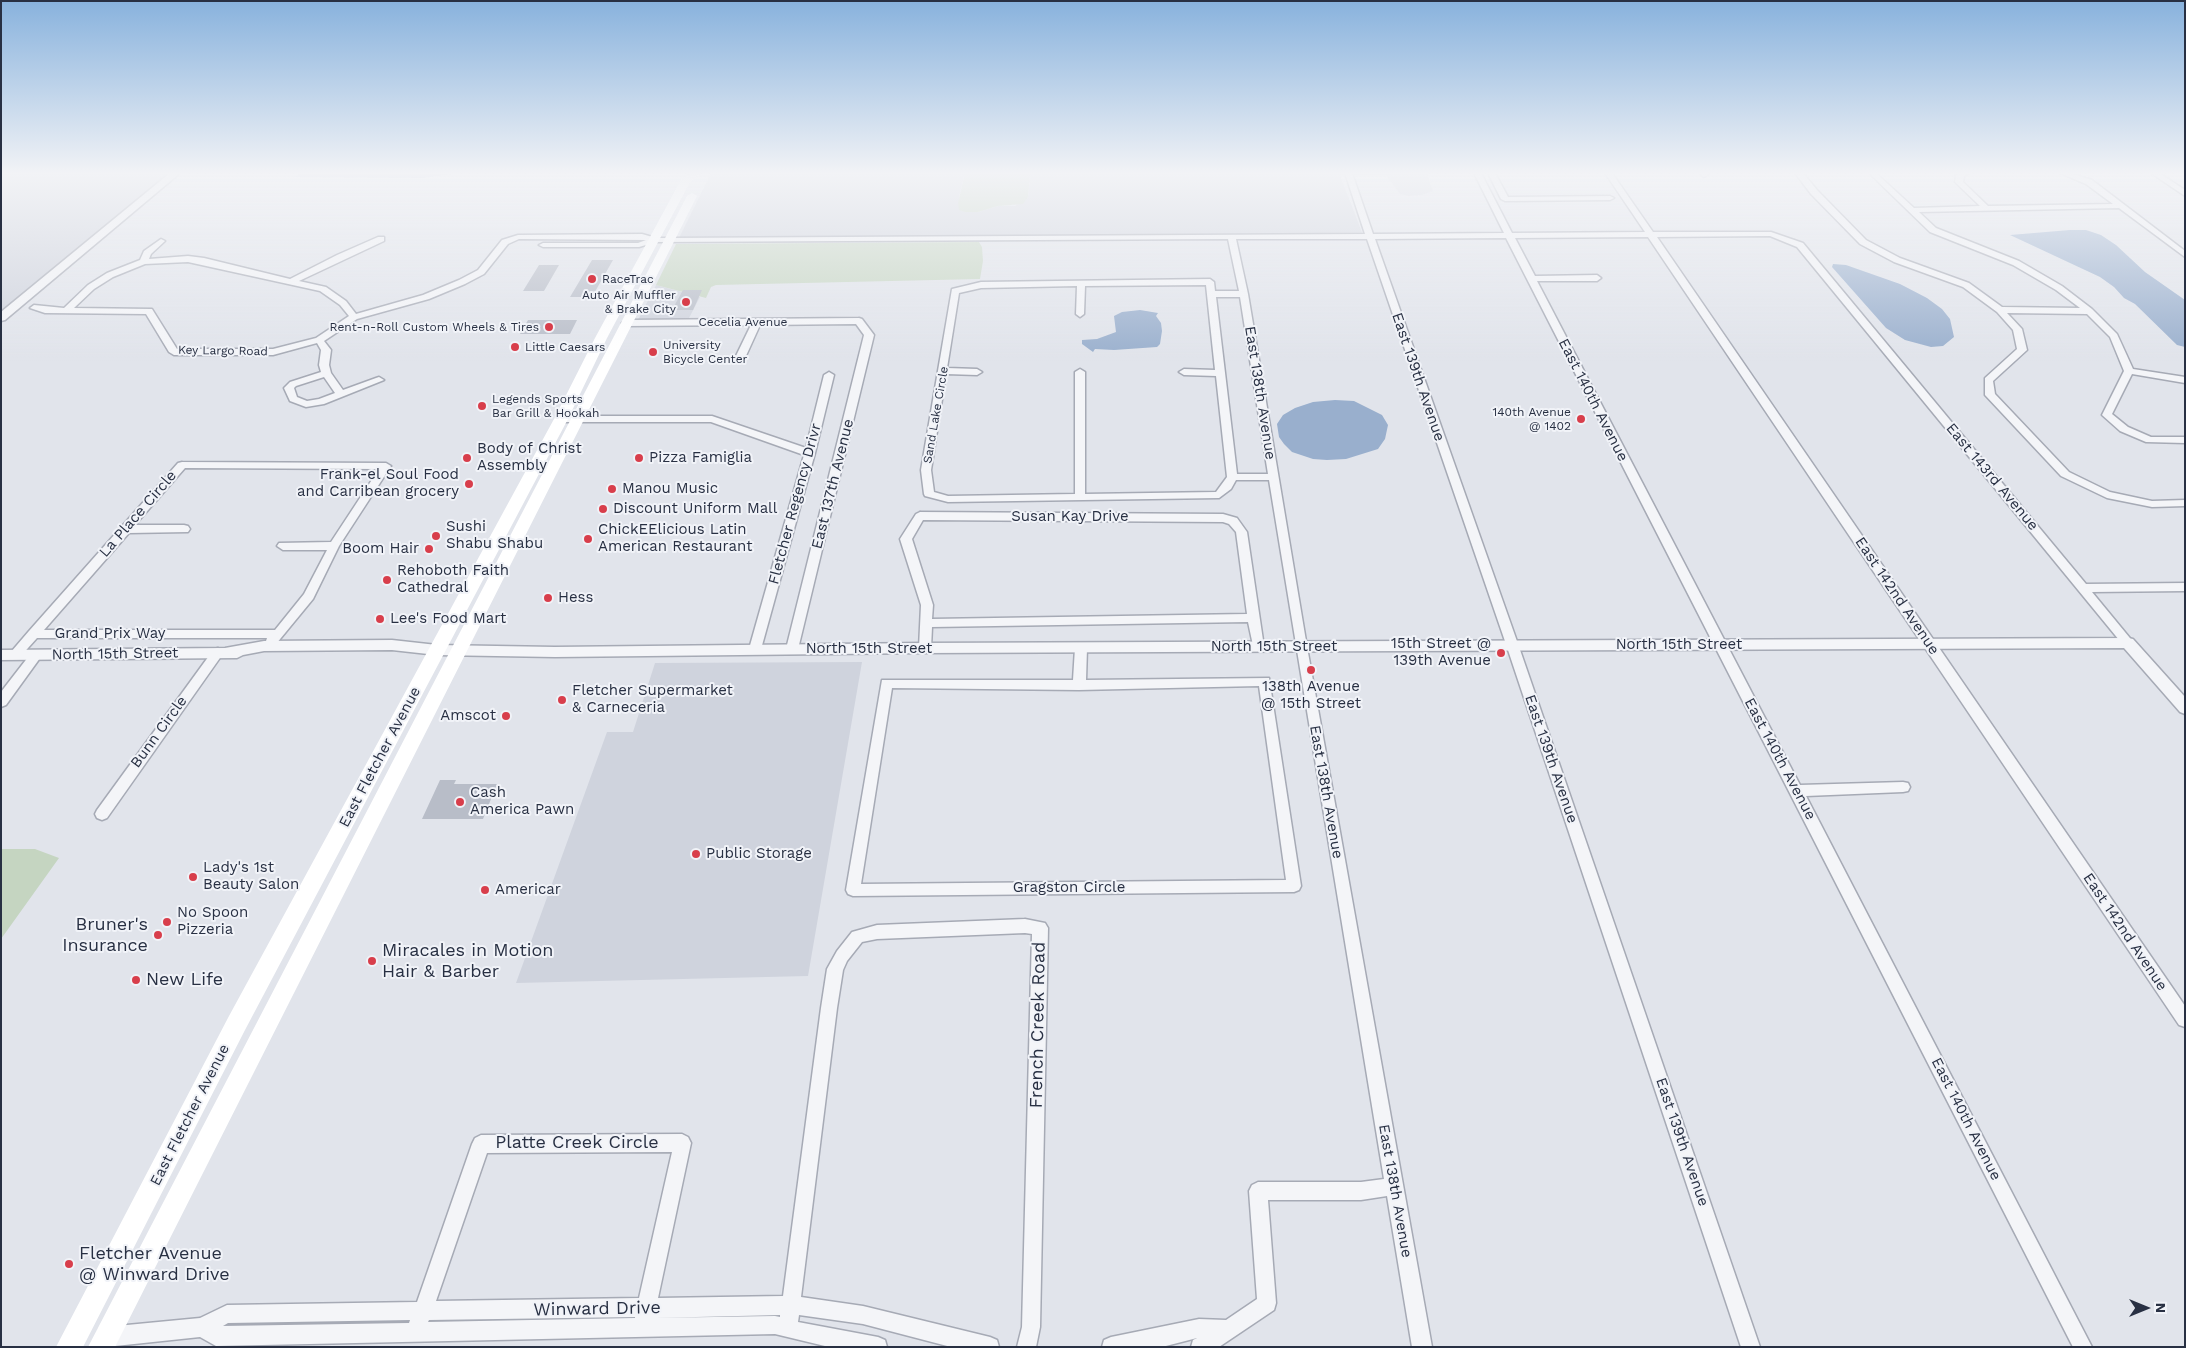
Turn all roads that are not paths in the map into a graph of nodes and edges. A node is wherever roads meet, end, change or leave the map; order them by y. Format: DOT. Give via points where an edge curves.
graph roads {
  1 [pos="99,236"];
  2 [pos="657,236"];
  3 [pos="671,236"];
  4 [pos="1445,236"];
  5 [pos="1508,236"];
  6 [pos="1653,236"];
  7 [pos="1776,236"];
  8 [pos="1857,236"];
  9 [pos="1948,236"];
  10 [pos="2159,236"];
  11 [pos="1369,237"];
  12 [pos="381,238"];
  13 [pos="1232,238"];
  14 [pos="655,240"];
  15 [pos="669,240"];
  16 [pos="161,241"];
  17 [pos="2185,255"];
  18 [pos="144,262"];
  19 [pos="637,271"];
  20 [pos="1597,278"];
  21 [pos="1530,279"];
  22 [pos="292,282"];
  23 [pos="1081,284"];
  24 [pos="1212,294"];
  25 [pos="1244,294"];
  26 [pos="69,307"];
  27 [pos="13,308"];
  28 [pos="2000,310"];
  29 [pos="2089,311"];
  30 [pos="1080,314"];
  31 [pos="354,317"];
  32 [pos="1,318"];
  33 [pos="858,321"];
  34 [pos="627,323"];
  35 [pos="756,323"];
  36 [pos="319,340"];
  37 [pos="740,358"];
  38 [pos="944,371"];
  39 [pos="2129,371"];
  40 [pos="977,372"];
  41 [pos="1080,372"];
  42 [pos="1184,372"];
  43 [pos="326,373"];
  44 [pos="1221,373"];
  45 [pos="828,375"];
  46 [pos="379,380"];
  47 [pos="2185,380"];
  48 [pos="341,394"];
  49 [pos="578,419"];
  50 [pos="561,420"];
  51 [pos="2185,440"];
  52 [pos="810,453"];
  53 [pos="1232,477"];
  54 [pos="1274,477"];
  55 [pos="1080,498"];
  56 [pos="2185,503"];
  57 [pos="126,529"];
  58 [pos="184,529"];
  59 [pos="283,546"];
  60 [pos="334,546"];
  61 [pos="2185,587"];
  62 [pos="2084,588"];
  63 [pos="1253,618"];
  64 [pos="926,622"];
  65 [pos="33,634"];
  66 [pos="272,640"];
  67 [pos="2128,643"];
  68 [pos="1930,644"];
  69 [pos="1720,645"];
  70 [pos="1513,646"];
  71 [pos="1258,647"];
  72 [pos="1301,647"];
  73 [pos="924,648"];
  74 [pos="1081,648"];
  75 [pos="755,649"];
  76 [pos="792,649"];
  77 [pos="429,650"];
  78 [pos="459,650"];
  79 [pos="224,652"];
  80 [pos="8,655"];
  81 [pos="36,655"];
  82 [pos="1079,684"];
  83 [pos="1,702"];
  84 [pos="2185,708"];
  85 [pos="1903,787"];
  86 [pos="1797,791"];
  87 [pos="102,814"];
  88 [pos="304,898"];
  89 [pos="330,899"];
  90 [pos="2185,1020"];
  91 [pos="238,1023"];
  92 [pos="266,1024"];
  93 [pos="1394,1186"];
  94 [pos="791,1305"];
  95 [pos="646,1308"];
  96 [pos="423,1311"];
  97 [pos="202,1327"];
  98 [pos="642,1328"];
  99 [pos="788,1329"];
  100 [pos="1229,1330"];
  101 [pos="416,1331"];
  102 [pos="98,1343"];
  103 [pos="70,1347"];
  104 [pos="878,1347"];
  105 [pos="990,1347"];
  106 [pos="1026,1347"];
  107 [pos="1111,1347"];
  108 [pos="1200,1347"];
  109 [pos="1422,1347"];
  110 [pos="1751,1347"];
  111 [pos="2083,1347"];
  1 -- 27 [label="street"];
  2 -- 14 [label="main road, East Fletcher Avenue"];
  3 -- 15 [label="main road, East Fletcher Avenue"];
  4 -- 11 [label="street"];
  5 -- 21 [label="street, East 140th Avenue"];
  6 -- 68 [label="street, East 142nd Avenue"];
  7 -- 62 [label="street, East 143rd Avenue" via="1800,245"];
  8 -- 28 [label="street" via="1897,260 1966,285"];
  9 -- 29 [label="street" via="2016,263 2059,288"];
  10 -- 17 [label="street"];
  11 -- 13 [label="street"];
  11 -- 70 [label="street, East 139th Avenue"];
  12 -- 22 [label="street"];
  13 -- 15 [label="street"];
  13 -- 25 [label="street, East 138th Avenue"];
  14 -- 15 [label="street"];
  14 -- 19 [label="main road, East Fletcher Avenue"];
  14 -- 31 [label="street, Key Largo Road" via="639,245 564,246 505,242 481,272 462,282"];
  15 -- 34 [label="main road, East Fletcher Avenue"];
  16 -- 18 [label="street" via="147,253"];
  18 -- 22 [label="street" via="204,260"];
  18 -- 26 [label="street" via="110,275 90,287"];
  19 -- 34 [label="main road" via="638,285 627,306"];
  19 -- 50 [label="main road, East Fletcher Avenue"];
  20 -- 21 [label="street"];
  21 -- 69 [label="street, East 140th Avenue"];
  22 -- 31 [label="street" via="323,289 344,304"];
  23 -- 24 [label="street, Sand Lake Circle" via="1210,282"];
  23 -- 30 [label="street"];
  23 -- 38 [label="street, Sand Lake Circle" via="981,285 955,291"];
  24 -- 25 [label="street"];
  24 -- 44 [label="street"];
  25 -- 54 [label="street, East 138th Avenue"];
  26 -- 27 [label="street, Key Largo Road" via="45,310"];
  26 -- 36 [label="street, Key Largo Road" via="149,312 174,352 273,352"];
  27 -- 32 [label="street"];
  28 -- 29 [label="street"];
  28 -- 56 [label="street" via="2017,329 2022,350 1988,380 1990,395 2065,474 2107,495 2152,504"];
  29 -- 39 [label="street" via="2114,336"];
  31 -- 36 [label="street, Key Largo Road"];
  33 -- 35 [label="street, Cecelia Avenue"];
  33 -- 76 [label="street, East 137th Avenue" via="869,335"];
  34 -- 35 [label="street, Cecelia Avenue"];
  34 -- 49 [label="main road, East Fletcher Avenue"];
  35 -- 37 [label="street"];
  36 -- 43 [label="street" via="326,350"];
  38 -- 40 [label="street"];
  38 -- 55 [label="street, Sand Lake Circle" via="926,470 929,494 948,499"];
  39 -- 47 [label="street"];
  39 -- 51 [label="street" via="2107,416 2124,429 2150,440"];
  41 -- 55 [label="street"];
  42 -- 44 [label="street"];
  43 -- 48 [label="street"];
  43 -- 48 [label="street" via="293,384 289,388 293,399 306,404"];
  44 -- 53 [label="street"];
  45 -- 52 [label="street, Fletcher Regency Drivr"];
  46 -- 48 [label="street"];
  49 -- 50 [label="street"];
  49 -- 52 [label="street" via="712,419"];
  49 -- 78 [label="main road, East Fletcher Avenue"];
  50 -- 77 [label="main road, East Fletcher Avenue"];
  52 -- 75 [label="street, Fletcher Regency Drivr"];
  53 -- 54 [label="street"];
  53 -- 55 [label="street, Sand Lake Circle" via="1219,495"];
  54 -- 72 [label="street, East 138th Avenue"];
  57 -- 58 [label="street"];
  57 -- 60 [label="street, La Place Circle" via="182,465 386,466"];
  57 -- 65 [label="street, La Place Circle"];
  59 -- 60 [label="street"];
  60 -- 66 [label="street, La Place Circle" via="309,596"];
  61 -- 62 [label="street"];
  62 -- 67 [label="street, East 143rd Avenue"];
  63 -- 64 [label="street"];
  63 -- 64 [label="street, Susan Kay Drive" via="1241,532 1233,521 1223,518 920,516 906,539 927,605"];
  63 -- 71 [label="street, Susan Kay Drive"];
  64 -- 73 [label="street, Susan Kay Drive"];
  65 -- 66 [label="street, Grand Prix Way"];
  65 -- 80 [label="street, La Place Circle"];
  66 -- 77 [label="street, North 15th Street" via="392,645"];
  66 -- 79 [label="street, North 15th Street"];
  67 -- 68 [label="street, North 15th Street"];
  67 -- 84 [label="street, East 143rd Avenue"];
  68 -- 69 [label="street, North 15th Street"];
  68 -- 90 [label="street, East 142nd Avenue"];
  69 -- 70 [label="street, North 15th Street"];
  69 -- 86 [label="street, East 140th Avenue"];
  70 -- 72 [label="street, North 15th Street"];
  70 -- 110 [label="street, East 139th Avenue"];
  71 -- 72 [label="street, North 15th Street"];
  71 -- 74 [label="street, North 15th Street"];
  72 -- 93 [label="street, East 138th Avenue"];
  73 -- 74 [label="street, North 15th Street"];
  73 -- 76 [label="street, North 15th Street"];
  74 -- 82 [label="street"];
  75 -- 76 [label="street, North 15th Street"];
  75 -- 78 [label="street, North 15th Street"];
  77 -- 78 [label="street, North 15th Street"];
  77 -- 79 [label="street, North 15th Street" via="386,655 257,656"];
  77 -- 88 [label="main road, East Fletcher Avenue"];
  78 -- 89 [label="main road, East Fletcher Avenue"];
  79 -- 81 [label="street, North 15th Street"];
  79 -- 87 [label="street, Bunn Circle"];
  80 -- 81 [label="street, North 15th Street"];
  81 -- 83 [label="street"];
  82 -- 82 [label="street, Gragston Circle" via="1265,681 1294,886 853,890 886,683"];
  85 -- 86 [label="street"];
  86 -- 111 [label="street, East 140th Avenue"];
  88 -- 89 [label="main road"];
  88 -- 91 [label="main road, East Fletcher Avenue"];
  89 -- 92 [label="main road, East Fletcher Avenue"];
  91 -- 92 [label="main road"];
  91 -- 103 [label="main road, East Fletcher Avenue"];
  92 -- 102 [label="main road, East Fletcher Avenue"];
  93 -- 100 [label="street" via="1361,1191 1258,1191 1267,1303"];
  93 -- 109 [label="street, East 138th Avenue"];
  94 -- 95 [label="street, Winward Drive"];
  94 -- 99 [label="street, French Creek Road"];
  94 -- 105 [label="street, Winward Drive" via="863,1315"];
  94 -- 106 [label="street, French Creek Road" via="829,1008 835,969 842,956 857,937 877,932 1040,928 1031,1327"];
  95 -- 96 [label="street, Winward Drive"];
  95 -- 96 [label="street, Platte Creek Circle" via="682,1143 482,1144"];
  95 -- 98 [label="street, Platte Creek Circle"];
  96 -- 97 [label="street, Winward Drive" via="228,1314"];
  96 -- 101 [label="street, Platte Creek Circle"];
  97 -- 101 [label="street, Winward Drive" via="216,1336"];
  97 -- 102 [label="street, Winward Drive"];
  98 -- 99 [label="street, Winward Drive" via="775,1325"];
  98 -- 101 [label="street, Winward Drive"];
  99 -- 104 [label="street, Winward Drive"];
  100 -- 107 [label="street" via="1199,1328"];
  100 -- 108 [label="street"];
}
